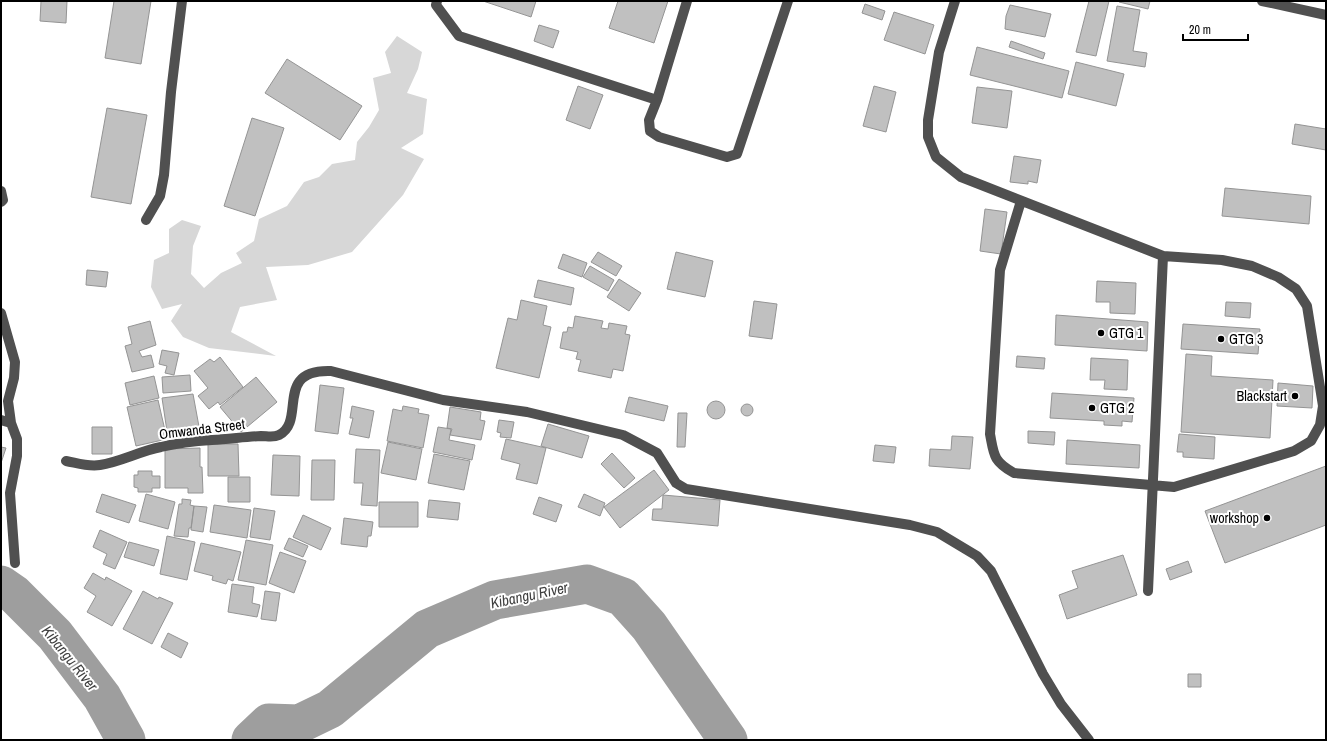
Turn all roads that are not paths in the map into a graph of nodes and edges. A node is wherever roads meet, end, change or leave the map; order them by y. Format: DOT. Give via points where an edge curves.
graph roads {
  1 [pos="182,1"];
  2 [pos="437,1"];
  3 [pos="687,1"];
  4 [pos="788,1"];
  5 [pos="956,1"];
  6 [pos="1262,1"];
  7 [pos="1326,16"];
  8 [pos="656,100"];
  9 [pos="1,191"];
  10 [pos="1021,201"];
  11 [pos="1,202"];
  12 [pos="146,220"];
  13 [pos="1163,256"];
  14 [pos="1,312"];
  15 [pos="1325,406"];
  16 [pos="6,421"];
  17 [pos="66,461"];
  18 [pos="1152,486"];
  19 [pos="15,563"];
  20 [pos="1148,591"];
  21 [pos="1090,740"];
  1 -- 12 [label="street" via="164,175 160,196"];
  2 -- 8 [label="street" via="436,5 459,36"];
  3 -- 8 [label="street"];
  4 -- 8 [label="street" via="737,154 727,157 659,137 650,131 649,120"];
  5 -- 10 [label="street" via="939,52 928,120 928,137 936,157 961,177"];
  6 -- 7 [label="street"];
  9 -- 11 [label="street"];
  10 -- 13 [label="street"];
  10 -- 18 [label="street" via="1000,270 990,434 994,455 1002,466 1014,473"];
  13 -- 15 [label="street" via="1222,260 1252,266 1278,277 1296,290 1307,306"];
  13 -- 18 [label="street"];
  14 -- 16 [label="street" via="15,362"];
  15 -- 18 [label="street" via="1320,425 1311,440 1294,451 1174,487"];
  16 -- 19 [label="street" via="16,440 10,493"];
  17 -- 21 [label="street, Omwanda Street" via="82,465 99,465 160,447 208,440 277,436 288,428 293,394 297,385 303,378 321,370 443,400 527,412 594,427 623,435 657,453 676,483 686,490 910,525 937,532 976,556 990,571 1061,704"];
  18 -- 20 [label="street"];
}
